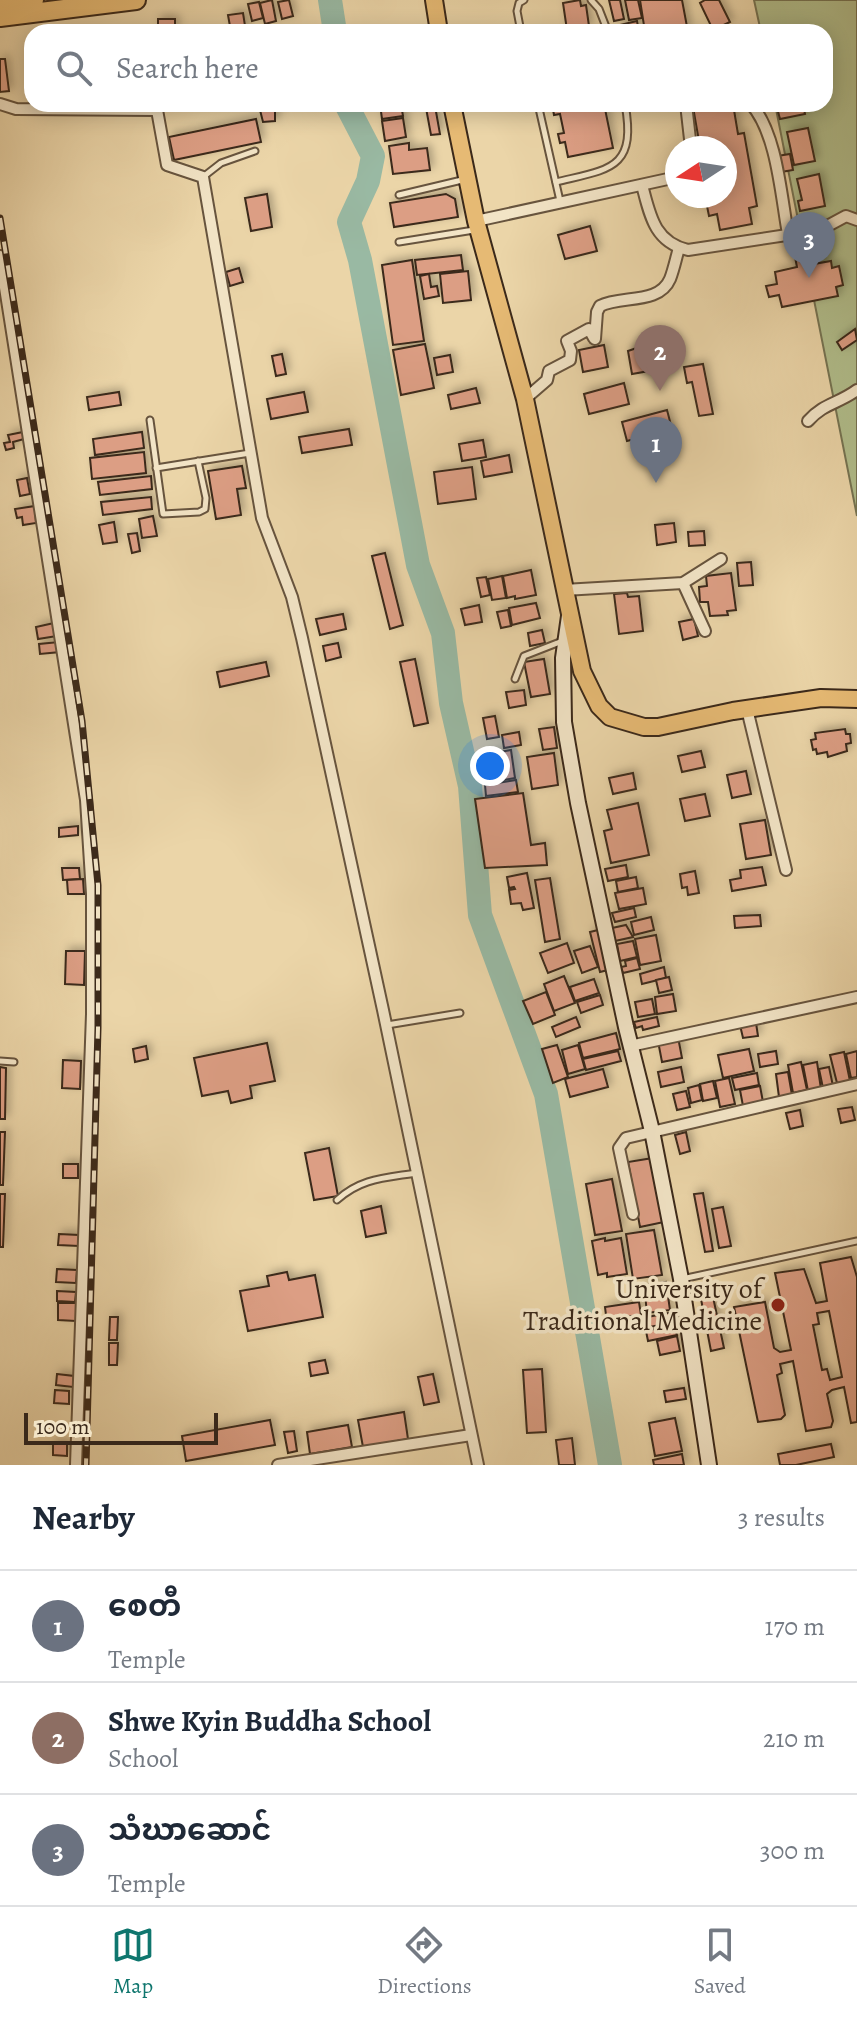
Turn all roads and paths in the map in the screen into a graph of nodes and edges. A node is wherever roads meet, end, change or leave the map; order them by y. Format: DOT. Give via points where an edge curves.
graph roads {
  1 [pos="34,0"];
  2 [pos="136,0"];
  3 [pos="436,0"];
  4 [pos="524,0"];
  5 [pos="591,0"];
  6 [pos="0,4"];
  7 [pos="0,17"];
  8 [pos="438,24"];
  9 [pos="519,24"];
  10 [pos="605,24"];
  11 [pos="0,104"];
  12 [pos="24,109"];
  13 [pos="157,112"];
  14 [pos="454,112"];
  15 [pos="540,112"];
  16 [pos="626,112"];
  17 [pos="687,112"];
  18 [pos="757,112"];
  19 [pos="690,136"];
  20 [pos="255,151"];
  21 [pos="203,177"];
  22 [pos="467,178"];
  23 [pos="665,180"];
  24 [pos="556,182"];
  25 [pos="642,185"];
  26 [pos="399,195"];
  27 [pos="560,201"];
  28 [pos="857,220"];
  29 [pos="477,225"];
  30 [pos="788,234"];
  31 [pos="399,242"];
  32 [pos="679,248"];
  33 [pos="0,256"];
  34 [pos="857,390"];
  35 [pos="525,399"];
  36 [pos="150,420"];
  37 [pos="808,421"];
  38 [pos="251,453"];
  39 [pos="198,461"];
  40 [pos="156,468"];
  41 [pos="721,559"];
  42 [pos="683,583"];
  43 [pos="564,590"];
  44 [pos="569,616"];
  45 [pos="705,631"];
  46 [pos="566,640"];
  47 [pos="515,679"];
  48 [pos="857,699"];
  49 [pos="747,709"];
  50 [pos="786,870"];
  51 [pos="857,997"];
  52 [pos="460,1013"];
  53 [pos="386,1026"];
  54 [pos="630,1046"];
  55 [pos="0,1061"];
  56 [pos="14,1062"];
  57 [pos="857,1084"];
  58 [pos="652,1131"];
  59 [pos="416,1173"];
  60 [pos="337,1200"];
  61 [pos="633,1214"];
  62 [pos="857,1241"];
  63 [pos="681,1279"];
  64 [pos="471,1435"];
  65 [pos="76,1464"];
  66 [pos="63,1465"];
  67 [pos="278,1465"];
  68 [pos="478,1465"];
  69 [pos="709,1465"];
  1 -- 6 [label="highway"];
  2 -- 7 [label="highway"];
  3 -- 8 [label="main road"];
  4 -- 9 [label="lane" via="517,11"];
  5 -- 10 [label="lane"];
  11 -- 12 [label="street"];
  13 -- 21 [label="street" via="167,165"];
  14 -- 22 [label="main road"];
  15 -- 24 [label="lane"];
  16 -- 24 [label="lane" via="627,145 621,160 605,170"];
  17 -- 19 [label="street"];
  18 -- 30 [label="street" via="765,124"];
  20 -- 21 [label="lane" via="221,163"];
  21 -- 38 [label="street"];
  22 -- 26 [label="lane"];
  22 -- 29 [label="main road"];
  23 -- 25 [label="street"];
  24 -- 27 [label="lane"];
  25 -- 27 [label="street"];
  25 -- 32 [label="street" via="652,223"];
  27 -- 29 [label="street"];
  28 -- 30 [label="street" via="846,216 820,230"];
  29 -- 31 [label="lane"];
  29 -- 35 [label="main road"];
  30 -- 32 [label="street"];
  32 -- 35 [label="street" via="662,291 600,306 595,339 589,329 567,341 570,360 549,371 547,380"];
  33 -- 65 [label="street" via="79,746 89,847 92,1014"];
  34 -- 37 [label="street" via="821,407"];
  35 -- 43 [label="main road"];
  36 -- 40 [label="lane"];
  38 -- 39 [label="lane"];
  38 -- 53 [label="street" via="262,518 299,626"];
  39 -- 40 [label="lane"];
  39 -- 40 [label="lane" via="206,498 205,509 199,512 163,514"];
  41 -- 42 [label="street"];
  42 -- 43 [label="street"];
  42 -- 45 [label="street"];
  43 -- 44 [label="main road"];
  44 -- 46 [label="street"];
  44 -- 49 [label="main road" via="586,681 610,717 658,727"];
  46 -- 47 [label="lane" via="524,656"];
  46 -- 54 [label="street" via="564,722"];
  48 -- 49 [label="main road" via="821,698"];
  49 -- 50 [label="street"];
  51 -- 54 [label="street"];
  52 -- 53 [label="lane"];
  53 -- 59 [label="street"];
  54 -- 58 [label="street"];
  55 -- 56 [label="lane"];
  57 -- 58 [label="street"];
  58 -- 61 [label="street" via="620,1144"];
  58 -- 63 [label="street"];
  59 -- 60 [label="lane" via="368,1181"];
  59 -- 64 [label="street"];
  62 -- 63 [label="lane"];
  63 -- 69 [label="street"];
  64 -- 67 [label="street"];
  64 -- 68 [label="street"];
  65 -- 66 [label="street"];
}
